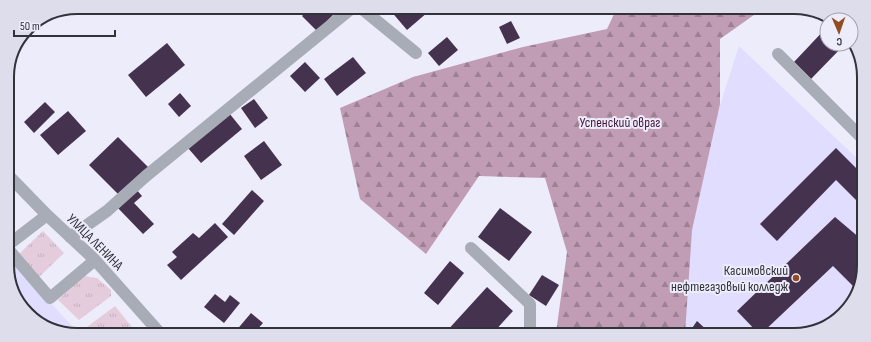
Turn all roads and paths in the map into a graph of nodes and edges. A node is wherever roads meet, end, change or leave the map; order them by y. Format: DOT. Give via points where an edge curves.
graph roads {
  1 [pos="345,14"];
  2 [pos="368,14"];
  3 [pos="416,53"];
  4 [pos="778,54"];
  5 [pos="857,133"];
  6 [pos="14,181"];
  7 [pos="47,215"];
  8 [pos="70,237"];
  9 [pos="14,240"];
  10 [pos="471,248"];
  11 [pos="14,255"];
  12 [pos="95,260"];
  13 [pos="155,328"];
  14 [pos="530,328"];
  1 -- 8 [label="street" via="146,176 107,211"];
  2 -- 3 [label="street"];
  4 -- 5 [label="street"];
  6 -- 7 [label="street, УЛИЦА ЛЕНИНА"];
  7 -- 8 [label="street, УЛИЦА ЛЕНИНА"];
  7 -- 9 [label="street"];
  8 -- 12 [label="street, УЛИЦА ЛЕНИНА"];
  10 -- 14 [label="street" via="530,304"];
  11 -- 12 [label="street" via="50,298"];
  12 -- 13 [label="street, УЛИЦА ЛЕНИНА"];
}
